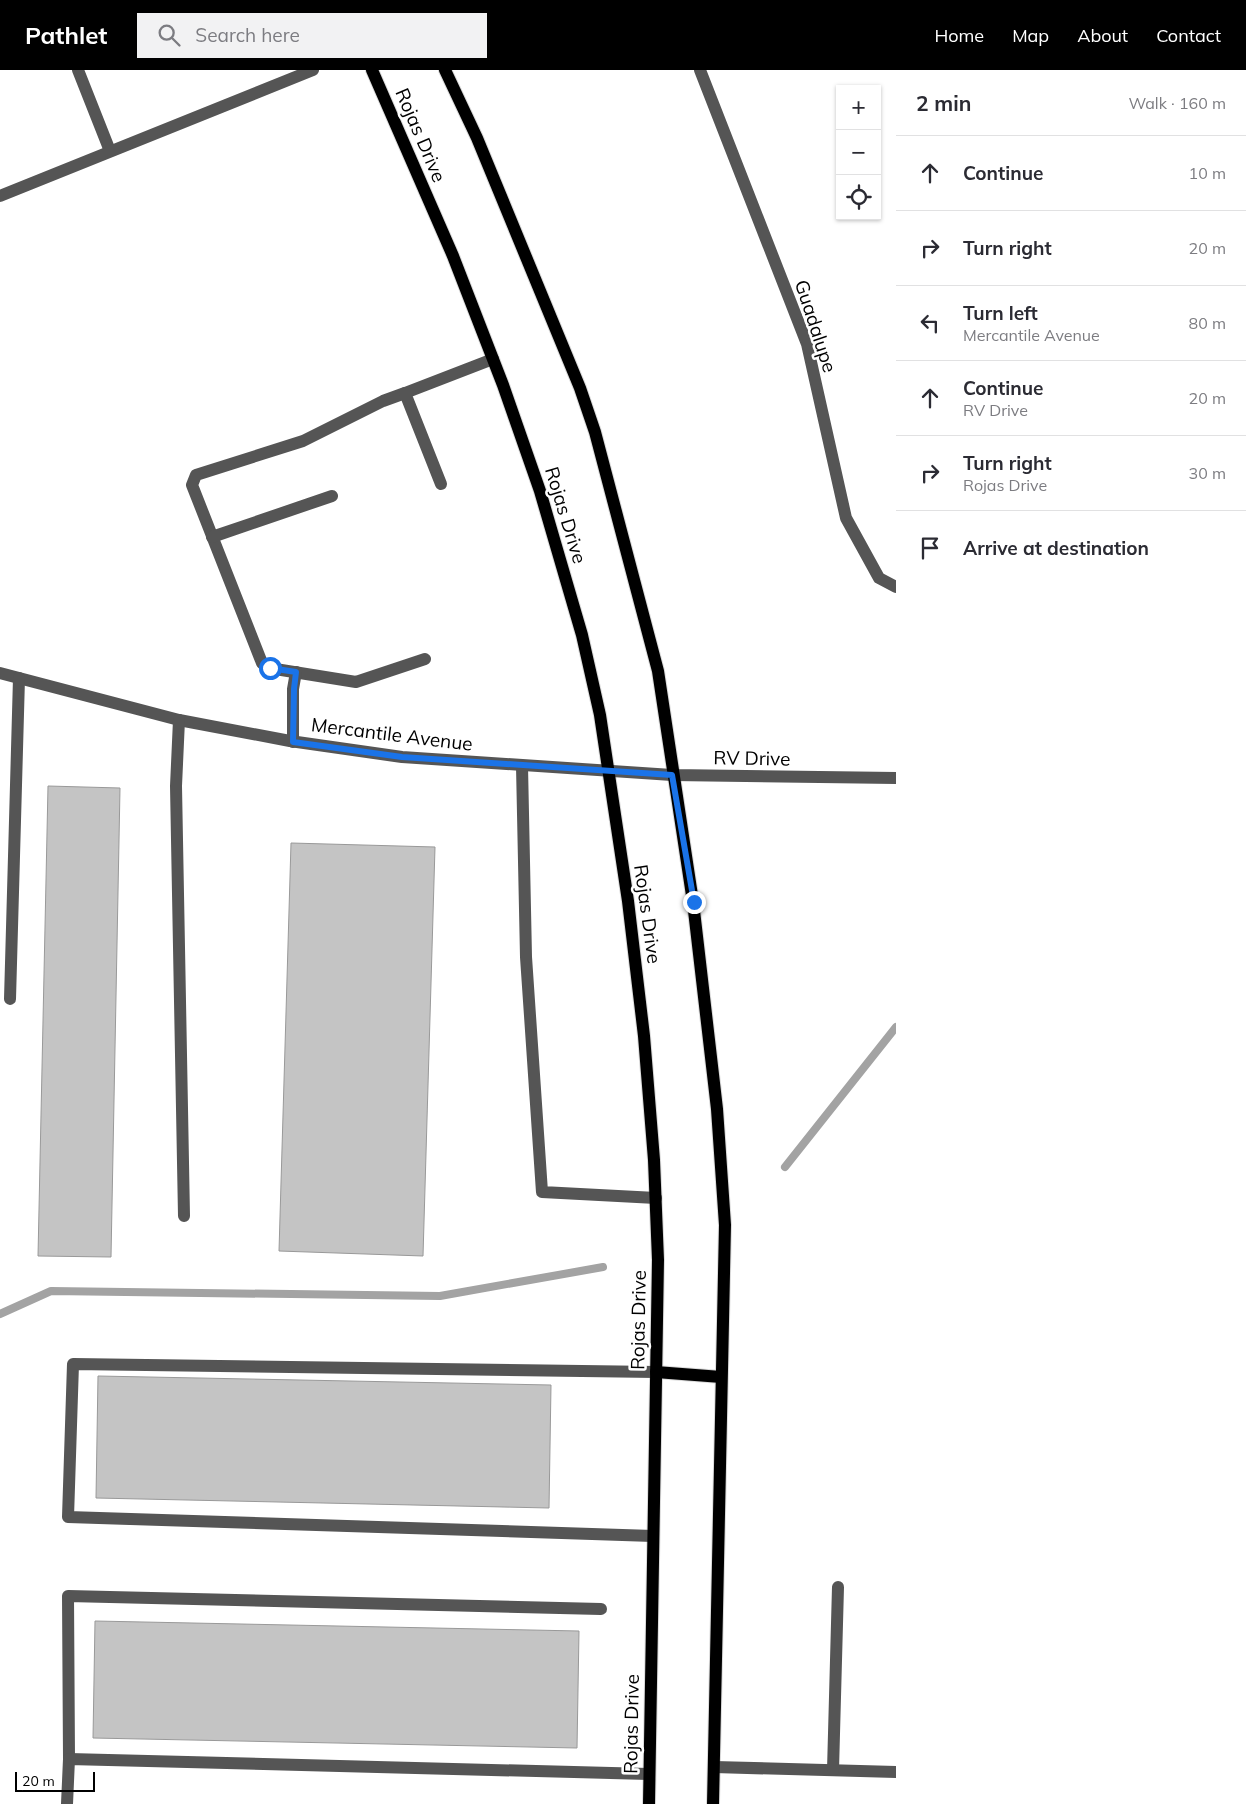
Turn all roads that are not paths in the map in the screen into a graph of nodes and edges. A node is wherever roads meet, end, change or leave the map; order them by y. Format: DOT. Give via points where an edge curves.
graph roads {
  1 [pos="78,70"];
  2 [pos="312,70"];
  3 [pos="372,70"];
  4 [pos="445,70"];
  5 [pos="700,70"];
  6 [pos="110,152"];
  7 [pos="0,196"];
  8 [pos="493,359"];
  9 [pos="405,393"];
  10 [pos="441,484"];
  11 [pos="332,496"];
  12 [pos="212,537"];
  13 [pos="896,587"];
  14 [pos="425,659"];
  15 [pos="296,672"];
  16 [pos="0,673"];
  17 [pos="19,678"];
  18 [pos="179,720"];
  19 [pos="293,742"];
  20 [pos="522,766"];
  21 [pos="608,770"];
  22 [pos="672,775"];
  23 [pos="896,778"];
  24 [pos="10,999"];
  25 [pos="656,1198"];
  26 [pos="184,1216"];
  27 [pos="656,1372"];
  28 [pos="721,1377"];
  29 [pos="653,1536"];
  30 [pos="838,1587"];
  31 [pos="601,1610"];
  32 [pos="68,1760"];
  33 [pos="714,1767"];
  34 [pos="833,1770"];
  35 [pos="896,1772"];
  36 [pos="649,1774"];
  37 [pos="67,1804"];
  38 [pos="648,1804"];
  39 [pos="714,1804"];
  1 -- 6 [label="street"];
  2 -- 6 [label="street"];
  3 -- 8 [label="main road, Rojas Drive" via="453,256"];
  4 -- 22 [label="main road" via="477,138 595,432 658,671"];
  5 -- 13 [label="street, Guadalupe" via="807,344 846,518 879,578"];
  6 -- 7 [label="street"];
  8 -- 9 [label="street"];
  8 -- 21 [label="main road, Rojas Drive" via="540,491 582,635 600,715"];
  9 -- 10 [label="street"];
  9 -- 12 [label="street" via="303,441 196,475 192,486"];
  11 -- 12 [label="street"];
  12 -- 15 [label="street" via="262,663 270,668"];
  14 -- 15 [label="street" via="356,682"];
  15 -- 19 [label="street"];
  16 -- 17 [label="street, Mercantile Avenue"];
  17 -- 18 [label="street, Mercantile Avenue"];
  17 -- 24 [label="street"];
  18 -- 19 [label="street, Mercantile Avenue"];
  18 -- 26 [label="street" via="176,786"];
  19 -- 20 [label="street, Mercantile Avenue" via="402,757"];
  20 -- 21 [label="street, Mercantile Avenue"];
  20 -- 25 [label="street" via="526,957 542,1192"];
  21 -- 22 [label="street, RV Drive"];
  21 -- 25 [label="main road, Rojas Drive" via="644,1036"];
  22 -- 23 [label="street, RV Drive"];
  22 -- 28 [label="main road" via="694,902 717,1109 725,1225"];
  25 -- 27 [label="main road, Rojas Drive"];
  27 -- 28 [label="main road"];
  27 -- 29 [label="main road, Rojas Drive"];
  27 -- 29 [label="street" via="73,1364 68,1516"];
  28 -- 33 [label="main road"];
  29 -- 36 [label="main road, Rojas Drive"];
  30 -- 34 [label="street"];
  31 -- 32 [label="street" via="68,1596"];
  32 -- 36 [label="street"];
  32 -- 37 [label="street"];
  33 -- 34 [label="street"];
  33 -- 39 [label="main road"];
  34 -- 35 [label="street"];
  36 -- 38 [label="main road, Rojas Drive"];
}
